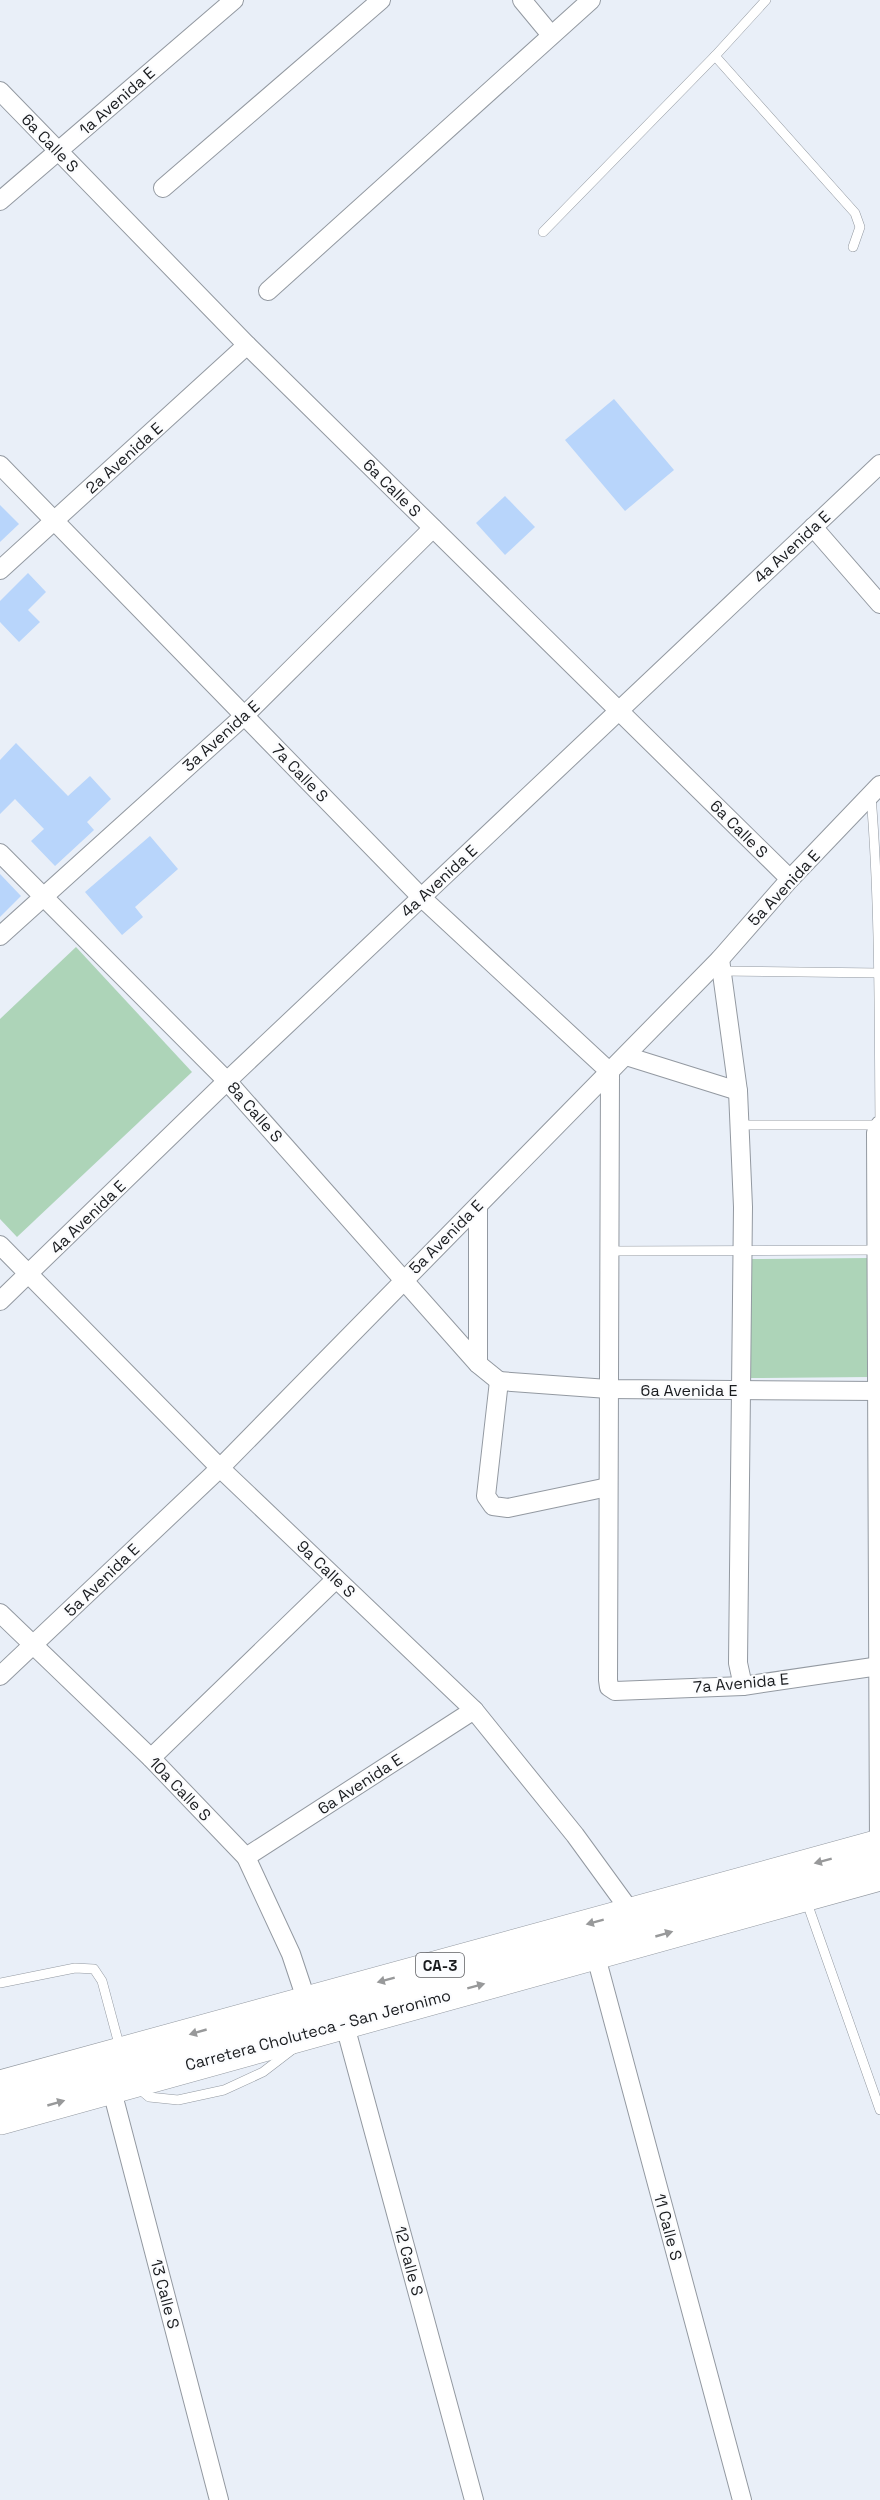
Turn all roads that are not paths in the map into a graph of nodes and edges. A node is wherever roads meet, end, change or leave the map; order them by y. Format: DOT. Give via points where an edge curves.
graph roads {
  1 [pos="234,0"];
  2 [pos="381,0"];
  3 [pos="522,0"];
  4 [pos="591,0"];
  5 [pos="766,0"];
  6 [pos="551,35"];
  7 [pos="715,56"];
  8 [pos="0,91"];
  9 [pos="58,152"];
  10 [pos="163,188"];
  11 [pos="0,201"];
  12 [pos="543,232"];
  13 [pos="853,247"];
  14 [pos="268,291"];
  15 [pos="248,345"];
  16 [pos="880,464"];
  17 [pos="0,465"];
  18 [pos="54,521"];
  19 [pos="813,527"];
  20 [pos="433,528"];
  21 [pos="0,570"];
  22 [pos="880,604"];
  23 [pos="619,711"];
  24 [pos="244,716"];
  25 [pos="876,789"];
  26 [pos="878,839"];
  27 [pos="0,853"];
  28 [pos="790,879"];
  29 [pos="43,895"];
  30 [pos="421,897"];
  31 [pos="0,936"];
  32 [pos="721,965"];
  33 [pos="879,973"];
  34 [pos="626,1056"];
  35 [pos="610,1072"];
  36 [pos="227,1081"];
  37 [pos="738,1090"];
  38 [pos="739,1125"];
  39 [pos="880,1125"];
  40 [pos="478,1206"];
  41 [pos="0,1245"];
  42 [pos="878,1250"];
  43 [pos="610,1251"];
  44 [pos="742,1251"];
  45 [pos="29,1274"];
  46 [pos="403,1281"];
  47 [pos="0,1301"];
  48 [pos="478,1364"];
  49 [pos="499,1381"];
  50 [pos="608,1389"];
  51 [pos="742,1390"];
  52 [pos="878,1390"];
  53 [pos="220,1468"];
  54 [pos="608,1487"];
  55 [pos="336,1579"];
  56 [pos="0,1613"];
  57 [pos="34,1645"];
  58 [pos="879,1666"];
  59 [pos="0,1676"];
  60 [pos="743,1686"];
  61 [pos="474,1710"];
  62 [pos="151,1758"];
  63 [pos="880,1855"];
  64 [pos="246,1857"];
  65 [pos="804,1895"];
  66 [pos="631,1912"];
  67 [pos="595,1953"];
  68 [pos="0,1983"];
  69 [pos="323,2018"];
  70 [pos="121,2074"];
  71 [pos="0,2087"];
  72 [pos="880,2110"];
  73 [pos="0,2118"];
  74 [pos="219,2500"];
  75 [pos="474,2500"];
  76 [pos="742,2500"];
  1 -- 9 [label="street, 1a Avenida E"];
  2 -- 10 [label="street"];
  3 -- 6 [label="street"];
  4 -- 6 [label="street"];
  5 -- 7 [label="lane"];
  6 -- 14 [label="street"];
  7 -- 12 [label="lane"];
  7 -- 13 [label="lane" via="855,213 860,226"];
  8 -- 9 [label="street, 6a Calle S"];
  9 -- 11 [label="street, 1a Avenida E"];
  9 -- 15 [label="street, 6a Calle S"];
  15 -- 18 [label="street, 2a Avenida E"];
  15 -- 20 [label="street, 6a Calle S"];
  16 -- 19 [label="street, 4a Avenida E"];
  17 -- 18 [label="street, 7a Calle S"];
  18 -- 21 [label="street, 2a Avenida E"];
  18 -- 24 [label="street, 7a Calle S"];
  19 -- 22 [label="street"];
  19 -- 23 [label="street, 4a Avenida E"];
  20 -- 23 [label="street, 6a Calle S"];
  20 -- 24 [label="street, 3a Avenida E"];
  23 -- 28 [label="street, 6a Calle S"];
  23 -- 30 [label="street, 4a Avenida E"];
  24 -- 29 [label="street, 3a Avenida E"];
  24 -- 30 [label="street, 7a Calle S"];
  25 -- 26 [label="lane"];
  25 -- 28 [label="street, 5a Avenida E"];
  26 -- 33 [label="lane"];
  27 -- 29 [label="street, 8a Calle S"];
  28 -- 32 [label="street, 5a Avenida E"];
  29 -- 31 [label="street, 3a Avenida E"];
  29 -- 36 [label="street, 8a Calle S"];
  30 -- 35 [label="street, 7a Calle S"];
  30 -- 36 [label="street, 4a Avenida E"];
  32 -- 33 [label="lane"];
  32 -- 34 [label="street, 5a Avenida E"];
  32 -- 37 [label="street"];
  33 -- 39 [label="lane"];
  34 -- 35 [label="street, 5a Avenida E"];
  34 -- 37 [label="street"];
  35 -- 40 [label="street, 5a Avenida E"];
  35 -- 43 [label="street"];
  36 -- 45 [label="street, 4a Avenida E"];
  36 -- 46 [label="street, 8a Calle S"];
  37 -- 38 [label="street"];
  38 -- 39 [label="lane"];
  38 -- 44 [label="street"];
  39 -- 42 [label="street" via="876,1133"];
  40 -- 46 [label="street, 5a Avenida E"];
  40 -- 48 [label="street"];
  41 -- 45 [label="street, 9a Calle S"];
  42 -- 44 [label="lane"];
  42 -- 52 [label="street"];
  43 -- 44 [label="lane"];
  43 -- 50 [label="street"];
  44 -- 51 [label="street"];
  45 -- 47 [label="street, 4a Avenida E"];
  45 -- 53 [label="street, 9a Calle S"];
  46 -- 48 [label="street, 8a Calle S"];
  46 -- 53 [label="street, 5a Avenida E"];
  48 -- 49 [label="street, 8a Calle S"];
  49 -- 50 [label="street, 6a Avenida E"];
  49 -- 54 [label="street" via="486,1496 493,1506 508,1508"];
  50 -- 51 [label="street, 6a Avenida E"];
  50 -- 54 [label="street"];
  51 -- 52 [label="street, 6a Avenida E"];
  51 -- 60 [label="street" via="738,1663"];
  52 -- 58 [label="street"];
  53 -- 55 [label="street, 9a Calle S"];
  53 -- 57 [label="street, 5a Avenida E"];
  54 -- 60 [label="street, 7a Avenida E" via="609,1687 615,1691"];
  55 -- 61 [label="street, 9a Calle S"];
  55 -- 62 [label="street"];
  56 -- 57 [label="street, 10a Calle S"];
  57 -- 59 [label="street, 5a Avenida E"];
  57 -- 62 [label="street, 10a Calle S"];
  58 -- 60 [label="street, 7a Avenida E"];
  58 -- 63 [label="street"];
  61 -- 64 [label="street, 6a Avenida E"];
  61 -- 66 [label="street, 9a Calle S" via="575,1835"];
  62 -- 64 [label="street, 10a Calle S"];
  63 -- 65 [label="highway, Carretera Choluteca - San Jeronimo / CA-3"];
  63 -- 66 [label="highway, Carretera Choluteca - San Jeronimo / CA-3, one-way"];
  64 -- 69 [label="street, 10a Calle S"];
  67 -- 65 [label="highway, Carretera Choluteca - San Jeronimo / CA-3, one-way"];
  65 -- 72 [label="lane"];
  66 -- 69 [label="highway, Carretera Choluteca - San Jeronimo / CA-3, one-way"];
  69 -- 67 [label="highway, Carretera Choluteca - San Jeronimo / CA-3, one-way"];
  67 -- 76 [label="street, 11 Calle S"];
  68 -- 70 [label="lane" via="75,1968 94,1969 102,1981"];
  69 -- 70 [label="highway, Carretera Choluteca - San Jeronimo / CA-3"];
  69 -- 70 [label="lane" via="263,2072 224,2090 178,2100 149,2097"];
  69 -- 75 [label="street, 12 Calle S"];
  70 -- 71 [label="highway, Carretera Choluteca - San Jeronimo / CA-3"];
  73 -- 70 [label="highway, Carretera Choluteca - San Jeronimo / CA-3, one-way"];
  70 -- 74 [label="street, 13 Calle S"];
}
